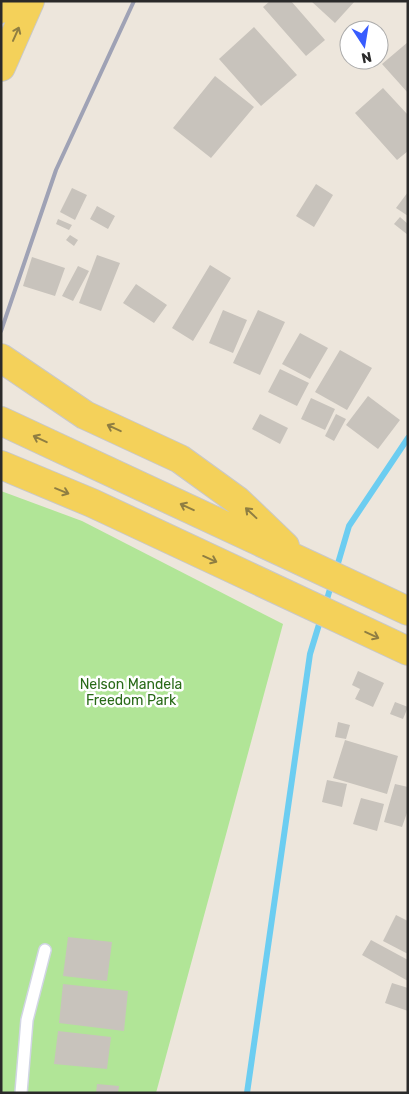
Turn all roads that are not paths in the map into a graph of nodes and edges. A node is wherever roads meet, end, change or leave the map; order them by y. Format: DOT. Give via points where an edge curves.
graph roads {
  1 [pos="5,1"];
  2 [pos="30,1"];
  3 [pos="1,9"];
  4 [pos="1,67"];
  5 [pos="1,358"];
  6 [pos="1,421"];
  7 [pos="1,466"];
  8 [pos="304,563"];
  9 [pos="408,611"];
  10 [pos="408,651"];
  11 [pos="45,950"];
  12 [pos="21,1093"];
  1 -- 3 [label="main road"];
  4 -- 2 [label="main road, one-way"];
  8 -- 5 [label="main road, one-way" via="238,501 180,459 85,415"];
  8 -- 6 [label="main road, one-way"];
  7 -- 10 [label="main road, one-way" via="92,503"];
  8 -- 9 [label="main road"];
  11 -- 12 [label="lane" via="27,1020"];
}
